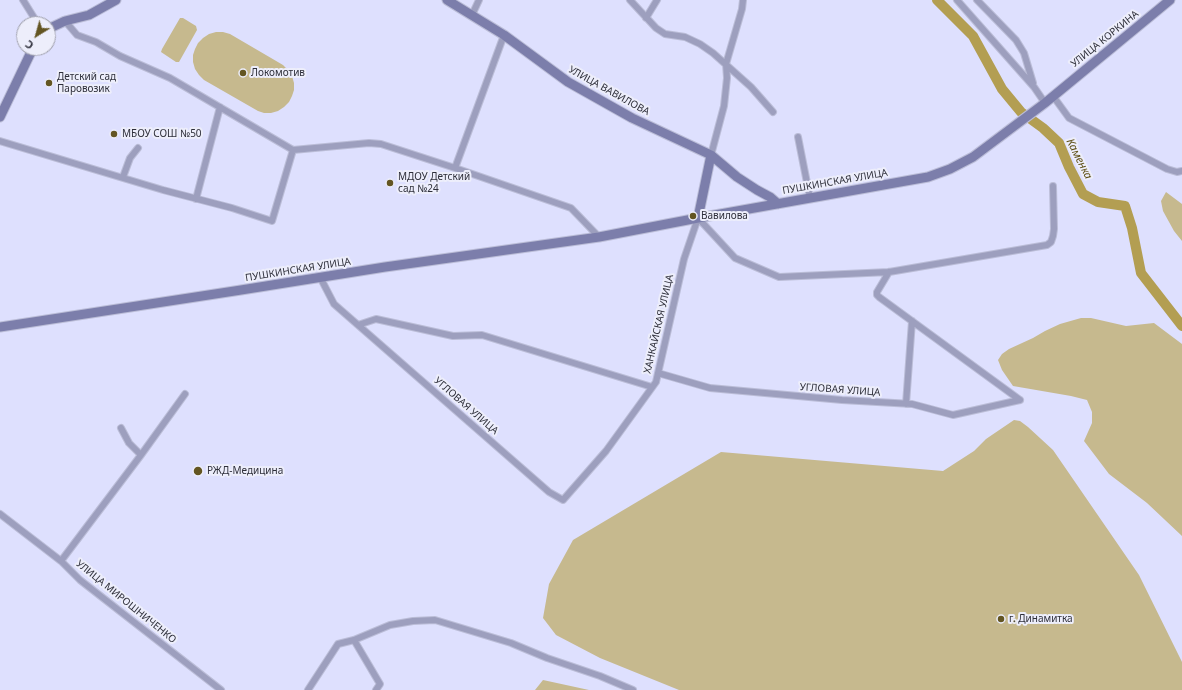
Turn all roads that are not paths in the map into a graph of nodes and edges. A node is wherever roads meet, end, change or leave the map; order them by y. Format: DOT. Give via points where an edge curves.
graph roads {
  1 [pos="24,0"];
  2 [pos="116,0"];
  3 [pos="447,0"];
  4 [pos="479,0"];
  5 [pos="630,0"];
  6 [pos="657,0"];
  7 [pos="743,0"];
  8 [pos="957,0"];
  9 [pos="977,0"];
  10 [pos="1170,0"];
  11 [pos="472,15"];
  12 [pos="33,16"];
  13 [pos="646,18"];
  14 [pos="65,21"];
  15 [pos="56,25"];
  16 [pos="504,35"];
  17 [pos="29,56"];
  18 [pos="726,64"];
  19 [pos="1034,87"];
  20 [pos="1053,96"];
  21 [pos="1041,106"];
  22 [pos="220,107"];
  23 [pos="773,112"];
  24 [pos="0,116"];
  25 [pos="798,137"];
  26 [pos="0,141"];
  27 [pos="138,148"];
  28 [pos="293,150"];
  29 [pos="711,155"];
  30 [pos="456,168"];
  31 [pos="1182,171"];
  32 [pos="123,177"];
  33 [pos="1053,186"];
  34 [pos="810,198"];
  35 [pos="196,199"];
  36 [pos="778,204"];
  37 [pos="698,218"];
  38 [pos="599,237"];
  39 [pos="890,272"];
  40 [pos="320,277"];
  41 [pos="912,321"];
  42 [pos="358,326"];
  43 [pos="0,327"];
  44 [pos="658,373"];
  45 [pos="652,387"];
  46 [pos="185,394"];
  47 [pos="906,404"];
  48 [pos="121,428"];
  49 [pos="141,455"];
  50 [pos="562,500"];
  51 [pos="0,514"];
  52 [pos="60,561"];
  53 [pos="354,640"];
  54 [pos="221,690"];
  55 [pos="308,690"];
  56 [pos="376,690"];
  57 [pos="633,690"];
  1 -- 12 [label="street"];
  2 -- 14 [label="main road" via="89,15"];
  3 -- 11 [label="main road, УЛИЦА ВАВИЛОВА"];
  4 -- 11 [label="street"];
  5 -- 13 [label="street"];
  6 -- 13 [label="street"];
  7 -- 18 [label="street"];
  8 -- 19 [label="street"];
  9 -- 19 [label="street" via="1016,40 1024,53"];
  10 -- 20 [label="main road, УЛИЦА КОРКИНА"];
  11 -- 16 [label="main road, УЛИЦА ВАВИЛОВА"];
  13 -- 18 [label="street" via="666,34 685,37 700,44"];
  14 -- 15 [label="main road"];
  14 -- 22 [label="street" via="77,35 170,78"];
  16 -- 29 [label="main road, УЛИЦА ВАВИЛОВА" via="568,82 632,118"];
  16 -- 30 [label="street"];
  17 -- 24 [label="main road"];
  18 -- 23 [label="street"];
  18 -- 29 [label="street" via="724,106"];
  19 -- 21 [label="street"];
  20 -- 21 [label="main road, ПУШКИНСКАЯ УЛИЦА"];
  20 -- 31 [label="street" via="1069,118 1167,169"];
  21 -- 34 [label="main road, ПУШКИНСКАЯ УЛИЦА" via="973,157 950,169 928,177"];
  22 -- 28 [label="street"];
  22 -- 35 [label="street"];
  25 -- 34 [label="street"];
  26 -- 32 [label="street"];
  27 -- 32 [label="street" via="130,158"];
  28 -- 30 [label="street" via="382,144"];
  28 -- 35 [label="street" via="272,221"];
  29 -- 36 [label="main road, УЛИЦА ВАВИЛОВА" via="737,178"];
  29 -- 37 [label="main road"];
  30 -- 38 [label="street" via="571,208"];
  32 -- 35 [label="street"];
  33 -- 39 [label="street" via="1054,229 1047,245"];
  34 -- 36 [label="main road, ПУШКИНСКАЯ УЛИЦА"];
  36 -- 37 [label="main road, ПУШКИНСКАЯ УЛИЦА"];
  37 -- 38 [label="main road, ПУШКИНСКАЯ УЛИЦА"];
  37 -- 39 [label="street" via="736,258 779,277"];
  37 -- 44 [label="street, ХАНКАЙСКАЯ УЛИЦА" via="684,259"];
  38 -- 40 [label="main road, ПУШКИНСКАЯ УЛИЦА"];
  39 -- 41 [label="street" via="877,295"];
  40 -- 42 [label="street, УГЛОВАЯ УЛИЦА" via="334,304"];
  40 -- 43 [label="main road, ПУШКИНСКАЯ УЛИЦА"];
  41 -- 47 [label="street"];
  41 -- 47 [label="street, УГЛОВАЯ УЛИЦА" via="1020,400 953,415"];
  42 -- 45 [label="street" via="376,319 453,336 482,335"];
  42 -- 50 [label="street, УГЛОВАЯ УЛИЦА" via="549,492"];
  44 -- 45 [label="street, ХАНКАЙСКАЯ УЛИЦА"];
  44 -- 47 [label="street, УГЛОВАЯ УЛИЦА" via="710,388"];
  45 -- 50 [label="street, ХАНКАЙСКАЯ УЛИЦА" via="606,451"];
  46 -- 49 [label="street"];
  48 -- 49 [label="street" via="129,443"];
  49 -- 52 [label="street"];
  51 -- 52 [label="street, УЛИЦА МИРОШНИЧЕНКО"];
  52 -- 54 [label="street, УЛИЦА МИРОШНИЧЕНКО" via="80,580"];
  53 -- 55 [label="street" via="338,644"];
  53 -- 56 [label="street" via="380,684"];
  53 -- 57 [label="street" via="390,625 435,620 511,642"];
}
